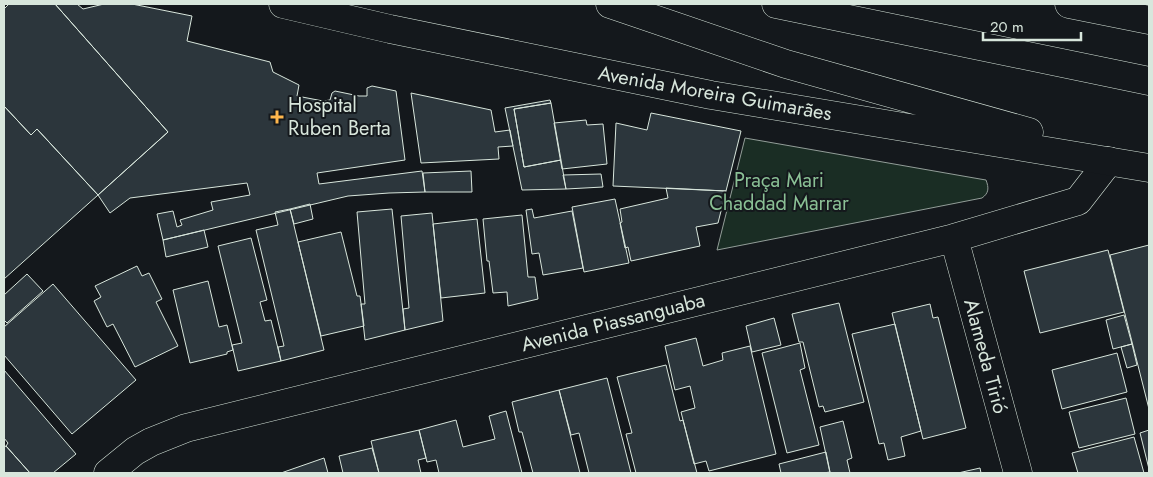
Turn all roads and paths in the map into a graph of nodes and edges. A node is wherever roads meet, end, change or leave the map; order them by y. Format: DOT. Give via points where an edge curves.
graph roads {
  1 [pos="283,4"];
  2 [pos="610,4"];
  3 [pos="776,4"];
  4 [pos="1069,4"];
  5 [pos="1149,20"];
  6 [pos="1149,81"];
  7 [pos="1109,161"];
  8 [pos="1149,164"];
  9 [pos="1149,168"];
  10 [pos="954,238"];
  11 [pos="108,473"];
  12 [pos="1018,473"];
  1 -- 7 [label="main road, Avenida Moreira Guimarães" via="711,95"];
  2 -- 8 [label="main road" via="786,64 1057,140 1119,153"];
  3 -- 6 [label="main road"];
  4 -- 5 [label="main road"];
  7 -- 9 [label="main road, Avenida Moreira Guimarães"];
  7 -- 10 [label="main road, Avenida Piassanguaba" via="1078,201"];
  10 -- 11 [label="main road, Avenida Piassanguaba" via="186,428 135,451"];
  10 -- 12 [label="main road, Alameda Tirió"];
}
